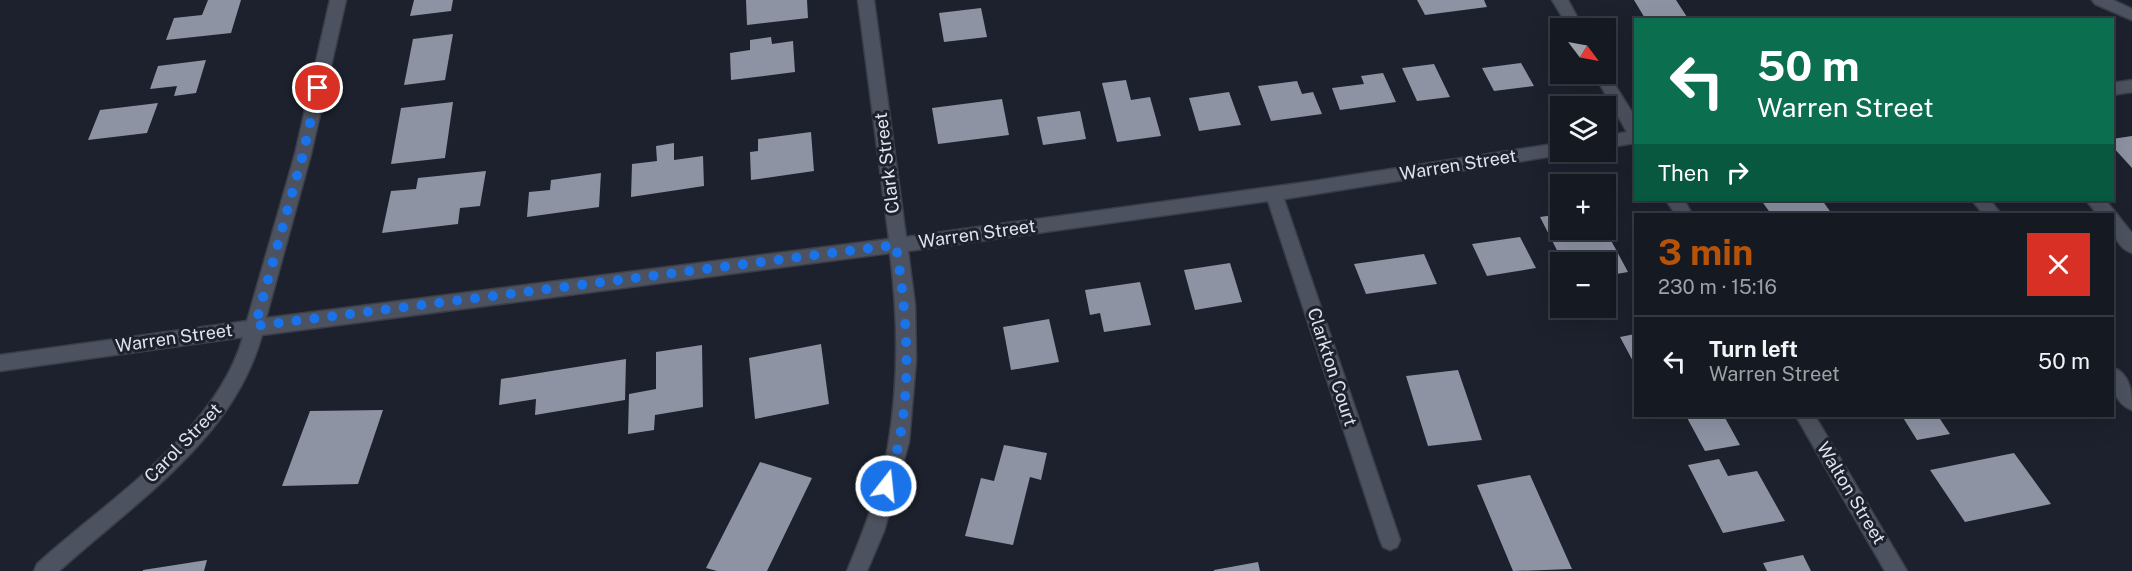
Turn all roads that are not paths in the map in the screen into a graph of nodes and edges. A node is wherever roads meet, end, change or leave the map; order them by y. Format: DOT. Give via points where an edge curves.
graph roads {
  1 [pos="338,0"];
  2 [pos="866,0"];
  3 [pos="1560,0"];
  4 [pos="2100,0"];
  5 [pos="2132,15"];
  6 [pos="1570,18"];
  7 [pos="1608,84"];
  8 [pos="2132,86"];
  9 [pos="2114,89"];
  10 [pos="1634,129"];
  11 [pos="1634,137"];
  12 [pos="1616,140"];
  13 [pos="1550,151"];
  14 [pos="1274,194"];
  15 [pos="1982,201"];
  16 [pos="2096,201"];
  17 [pos="1991,213"];
  18 [pos="2106,213"];
  19 [pos="2114,224"];
  20 [pos="896,245"];
  21 [pos="2132,246"];
  22 [pos="255,326"];
  23 [pos="0,363"];
  24 [pos="2114,378"];
  25 [pos="2132,402"];
  26 [pos="1806,417"];
  27 [pos="1390,540"];
  28 [pos="44,571"];
  29 [pos="857,571"];
  30 [pos="1897,571"];
  1 -- 22 [label="street, Carol Street" via="303,154"];
  2 -- 20 [label="street, Clark Street"];
  3 -- 6 [label="street"];
  4 -- 5 [label="street"];
  7 -- 10 [label="street"];
  8 -- 9 [label="street"];
  11 -- 12 [label="street"];
  13 -- 14 [label="street, Warren Street"];
  14 -- 20 [label="street, Warren Street"];
  14 -- 27 [label="street, Clarkton Court"];
  15 -- 17 [label="street"];
  16 -- 18 [label="street"];
  19 -- 21 [label="street"];
  20 -- 22 [label="street, Warren Street"];
  20 -- 29 [label="street, Clark Street" via="906,305 907,360 899,442 874,531"];
  22 -- 23 [label="street, Warren Street"];
  22 -- 28 [label="street, Carol Street" via="239,375 210,419 167,463"];
  24 -- 25 [label="street"];
  26 -- 30 [label="street, Walton Street"];
}
